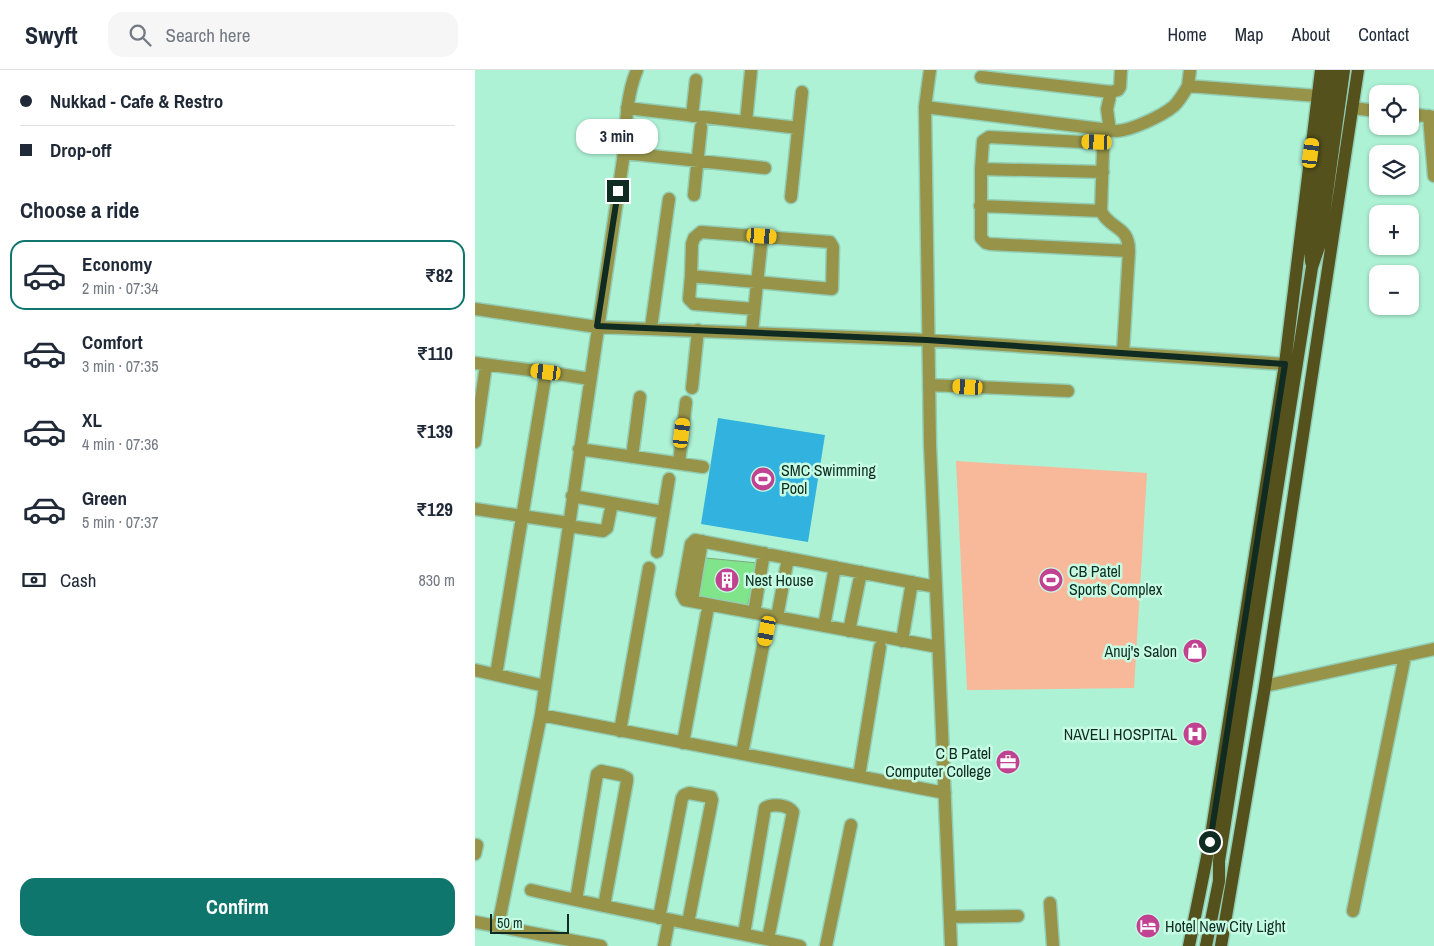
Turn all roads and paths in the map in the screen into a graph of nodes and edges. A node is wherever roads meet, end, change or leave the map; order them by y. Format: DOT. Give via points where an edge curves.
graph roads {
  1 [pos="637,70"];
  2 [pos="930,70"];
  3 [pos="1121,70"];
  4 [pos="1191,70"];
  5 [pos="1321,70"];
  6 [pos="1331,70"];
  7 [pos="1344,70"];
  8 [pos="1357,70"];
  9 [pos="751,71"];
  10 [pos="981,77"];
  11 [pos="696,80"];
  12 [pos="1188,86"];
  13 [pos="802,92"];
  14 [pos="1111,92"];
  15 [pos="1318,96"];
  16 [pos="925,107"];
  17 [pos="627,108"];
  18 [pos="1352,108"];
  19 [pos="1369,110"];
  20 [pos="693,116"];
  21 [pos="1431,116"];
  22 [pos="745,122"];
  23 [pos="701,127"];
  24 [pos="798,128"];
  25 [pos="1110,131"];
  26 [pos="624,153"];
  27 [pos="697,160"];
  28 [pos="765,168"];
  29 [pos="981,169"];
  30 [pos="1103,172"];
  31 [pos="1434,176"];
  32 [pos="694,195"];
  33 [pos="791,197"];
  34 [pos="669,198"];
  35 [pos="980,206"];
  36 [pos="1101,211"];
  37 [pos="762,236"];
  38 [pos="1129,251"];
  39 [pos="1312,267"];
  40 [pos="691,276"];
  41 [pos="757,282"];
  42 [pos="475,309"];
  43 [pos="755,309"];
  44 [pos="597,326"];
  45 [pos="651,328"];
  46 [pos="698,330"];
  47 [pos="752,332"];
  48 [pos="927,340"];
  49 [pos="1124,353"];
  50 [pos="481,364"];
  51 [pos="1285,364"];
  52 [pos="546,372"];
  53 [pos="590,379"];
  54 [pos="929,385"];
  55 [pos="692,388"];
  56 [pos="1067,391"];
  57 [pos="640,397"];
  58 [pos="686,402"];
  59 [pos="475,442"];
  60 [pos="579,449"];
  61 [pos="632,457"];
  62 [pos="679,464"];
  63 [pos="703,467"];
  64 [pos="669,478"];
  65 [pos="572,496"];
  66 [pos="612,503"];
  67 [pos="475,510"];
  68 [pos="663,512"];
  69 [pos="523,517"];
  70 [pos="568,525"];
  71 [pos="657,552"];
  72 [pos="764,553"];
  73 [pos="788,558"];
  74 [pos="835,567"];
  75 [pos="649,568"];
  76 [pos="861,572"];
  77 [pos="912,582"];
  78 [pos="936,587"];
  79 [pos="707,613"];
  80 [pos="753,613"];
  81 [pos="777,617"];
  82 [pos="824,626"];
  83 [pos="767,631"];
  84 [pos="849,631"];
  85 [pos="902,641"];
  86 [pos="880,647"];
  87 [pos="938,647"];
  88 [pos="1434,649"];
  89 [pos="1405,656"];
  90 [pos="475,670"];
  91 [pos="496,676"];
  92 [pos="545,686"];
  93 [pos="1265,686"];
  94 [pos="541,716"];
  95 [pos="620,731"];
  96 [pos="683,743"];
  97 [pos="742,754"];
  98 [pos="859,776"];
  99 [pos="945,793"];
  100 [pos="851,825"];
  101 [pos="1219,861"];
  102 [pos="531,890"];
  103 [pos="576,900"];
  104 [pos="1051,903"];
  105 [pos="604,906"];
  106 [pos="1353,911"];
  107 [pos="1018,916"];
  108 [pos="950,917"];
  109 [pos="664,919"];
  110 [pos="475,922"];
  111 [pos="688,923"];
  112 [pos="498,926"];
  113 [pos="744,934"];
  114 [pos="768,939"];
  115 [pos="568,943"];
  116 [pos="601,946"];
  117 [pos="664,946"];
  118 [pos="800,946"];
  119 [pos="826,946"];
  120 [pos="951,946"];
  121 [pos="1053,946"];
  122 [pos="1189,946"];
  123 [pos="1196,946"];
  124 [pos="1206,946"];
  125 [pos="1221,946"];
  1 -- 17 [label="street"];
  2 -- 16 [label="street"];
  3 -- 14 [label="street" via="1120,86"];
  4 -- 12 [label="street"];
  5 -- 15 [label="main road"];
  6 -- 39 [label="main road" via="1310,244"];
  7 -- 39 [label="main road" via="1320,244"];
  8 -- 18 [label="main road"];
  9 -- 22 [label="street"];
  10 -- 14 [label="street"];
  11 -- 20 [label="street"];
  12 -- 15 [label="street"];
  12 -- 25 [label="street" via="1175,105 1163,113 1127,129"];
  13 -- 24 [label="street"];
  14 -- 25 [label="street" via="1107,109"];
  15 -- 51 [label="main road"];
  16 -- 25 [label="street"];
  16 -- 48 [label="street"];
  17 -- 20 [label="street"];
  17 -- 26 [label="street"];
  18 -- 19 [label="street"];
  18 -- 93 [label="main road"];
  20 -- 22 [label="street"];
  21 -- 31 [label="street"];
  22 -- 24 [label="street"];
  23 -- 27 [label="street"];
  24 -- 33 [label="street"];
  26 -- 27 [label="street"];
  26 -- 44 [label="street"];
  27 -- 28 [label="street"];
  27 -- 32 [label="street"];
  29 -- 30 [label="street"];
  29 -- 30 [label="street" via="983,141 989,137 1097,142 1103,146"];
  29 -- 35 [label="street"];
  30 -- 36 [label="street"];
  34 -- 45 [label="street"];
  35 -- 36 [label="street"];
  35 -- 38 [label="street" via="981,238 986,243"];
  36 -- 38 [label="street" via="1128,237"];
  37 -- 40 [label="street" via="701,232 692,244"];
  37 -- 41 [label="street"];
  37 -- 41 [label="street" via="830,242 833,247 831,289"];
  38 -- 49 [label="street"];
  39 -- 101 [label="main road"];
  40 -- 41 [label="street"];
  40 -- 43 [label="street" via="689,299 694,304"];
  41 -- 43 [label="street"];
  42 -- 44 [label="street"];
  43 -- 47 [label="street"];
  44 -- 45 [label="street"];
  44 -- 53 [label="street"];
  45 -- 46 [label="street"];
  46 -- 47 [label="street"];
  46 -- 55 [label="street"];
  47 -- 48 [label="street"];
  48 -- 49 [label="street"];
  48 -- 54 [label="street"];
  49 -- 51 [label="street"];
  50 -- 52 [label="street"];
  50 -- 59 [label="street"];
  51 -- 122 [label="main road" via="1210,842"];
  52 -- 53 [label="street"];
  52 -- 69 [label="street"];
  53 -- 60 [label="street"];
  54 -- 56 [label="street"];
  54 -- 78 [label="street"];
  57 -- 61 [label="street"];
  58 -- 62 [label="street"];
  60 -- 61 [label="street"];
  60 -- 65 [label="street"];
  61 -- 62 [label="street"];
  62 -- 63 [label="street"];
  64 -- 68 [label="street"];
  65 -- 66 [label="street"];
  65 -- 70 [label="street"];
  66 -- 68 [label="street"];
  66 -- 70 [label="street" via="607,528 603,531"];
  67 -- 69 [label="street"];
  68 -- 71 [label="street"];
  69 -- 70 [label="street"];
  69 -- 91 [label="street"];
  70 -- 92 [label="street"];
  72 -- 73 [label="street"];
  72 -- 80 [label="street"];
  72 -- 80 [label="street" via="695,540 689,552 682,594 685,600"];
  73 -- 74 [label="street"];
  73 -- 81 [label="street"];
  74 -- 76 [label="street"];
  74 -- 82 [label="street"];
  75 -- 95 [label="street"];
  76 -- 77 [label="street"];
  76 -- 84 [label="street"];
  77 -- 78 [label="street"];
  77 -- 85 [label="street"];
  78 -- 87 [label="street"];
  79 -- 96 [label="street"];
  80 -- 81 [label="street"];
  81 -- 82 [label="street"];
  82 -- 84 [label="street"];
  83 -- 97 [label="street"];
  84 -- 85 [label="street"];
  85 -- 87 [label="street"];
  86 -- 98 [label="street"];
  87 -- 99 [label="street"];
  88 -- 89 [label="street"];
  89 -- 93 [label="street"];
  89 -- 106 [label="street"];
  90 -- 91 [label="street"];
  91 -- 92 [label="street"];
  92 -- 94 [label="street"];
  93 -- 125 [label="main road"];
  94 -- 95 [label="street"];
  94 -- 112 [label="street"];
  95 -- 96 [label="street"];
  96 -- 97 [label="street"];
  97 -- 98 [label="street"];
  98 -- 99 [label="street"];
  99 -- 108 [label="street"];
  100 -- 119 [label="street"];
  101 -- 123 [label="main road" via="1210,879"];
  101 -- 124 [label="main road" via="1219,881"];
  102 -- 103 [label="street"];
  103 -- 105 [label="street"];
  103 -- 105 [label="street" via="597,774 601,771 621,775 627,781"];
  104 -- 121 [label="street"];
  105 -- 109 [label="street"];
  107 -- 108 [label="street"];
  108 -- 120 [label="street"];
  109 -- 111 [label="street"];
  109 -- 111 [label="street" via="682,798 689,793 711,797 712,800"];
  109 -- 117 [label="street"];
  110 -- 112 [label="street"];
  111 -- 113 [label="street"];
  112 -- 115 [label="street"];
  113 -- 114 [label="street"];
  113 -- 114 [label="street" via="765,808 772,805 787,807 793,812"];
  114 -- 118 [label="street"];
  115 -- 116 [label="street"];
}
